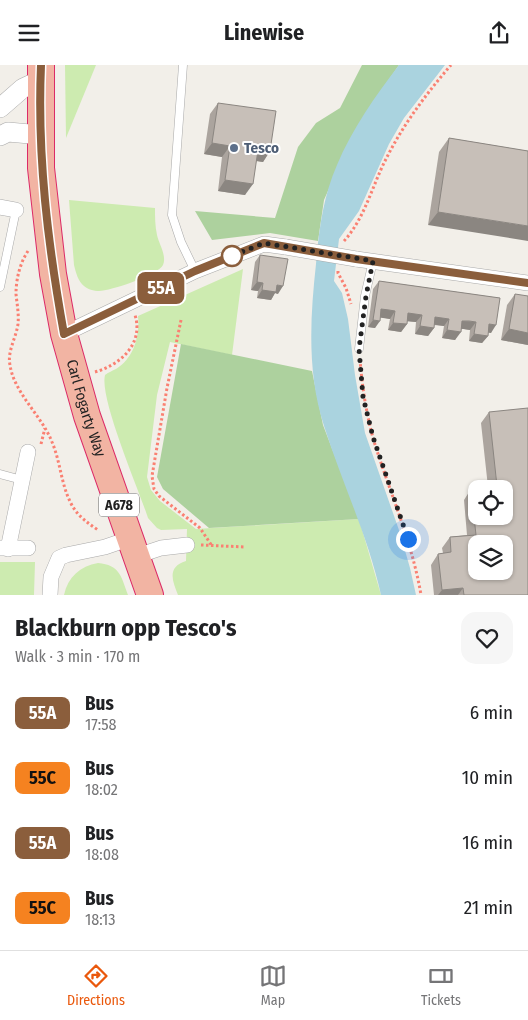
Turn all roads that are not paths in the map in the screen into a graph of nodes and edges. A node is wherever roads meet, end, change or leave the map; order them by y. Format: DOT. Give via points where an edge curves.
graph roads {
  1 [pos="183,65"];
  2 [pos="40,72"];
  3 [pos="0,108"];
  4 [pos="41,135"];
  5 [pos="0,136"];
  6 [pos="0,207"];
  7 [pos="16,210"];
  8 [pos="373,261"];
  9 [pos="195,271"];
  10 [pos="528,283"];
  11 [pos="0,287"];
  12 [pos="64,334"];
  13 [pos="359,349"];
  14 [pos="28,453"];
  15 [pos="0,474"];
  16 [pos="22,479"];
  17 [pos="187,545"];
  18 [pos="134,547"];
  19 [pos="28,548"];
  20 [pos="4,549"];
  21 [pos="50,595"];
  22 [pos="150,595"];
  1 -- 9 [label="lane" via="172,215 180,242"];
  2 -- 3 [label="street"];
  2 -- 4 [label="highway, Carl Fogarty Way / A678"];
  4 -- 5 [label="street" via="8,132"];
  4 -- 12 [label="highway, Carl Fogarty Way / A678" via="53,274"];
  6 -- 7 [label="street"];
  7 -- 11 [label="lane"];
  8 -- 9 [label="street, bridge" via="264,243"];
  8 -- 10 [label="street"];
  8 -- 13 [label="lane"];
  9 -- 12 [label="street"];
  12 -- 18 [label="highway, Carl Fogarty Way / A678" via="87,416"];
  14 -- 16 [label="street"];
  15 -- 16 [label="lane"];
  16 -- 20 [label="street"];
  17 -- 18 [label="street"];
  18 -- 21 [label="street" via="104,547 66,555 59,559 50,577"];
  18 -- 22 [label="highway, Carl Fogarty Way / A678"];
  19 -- 20 [label="street"];
}
